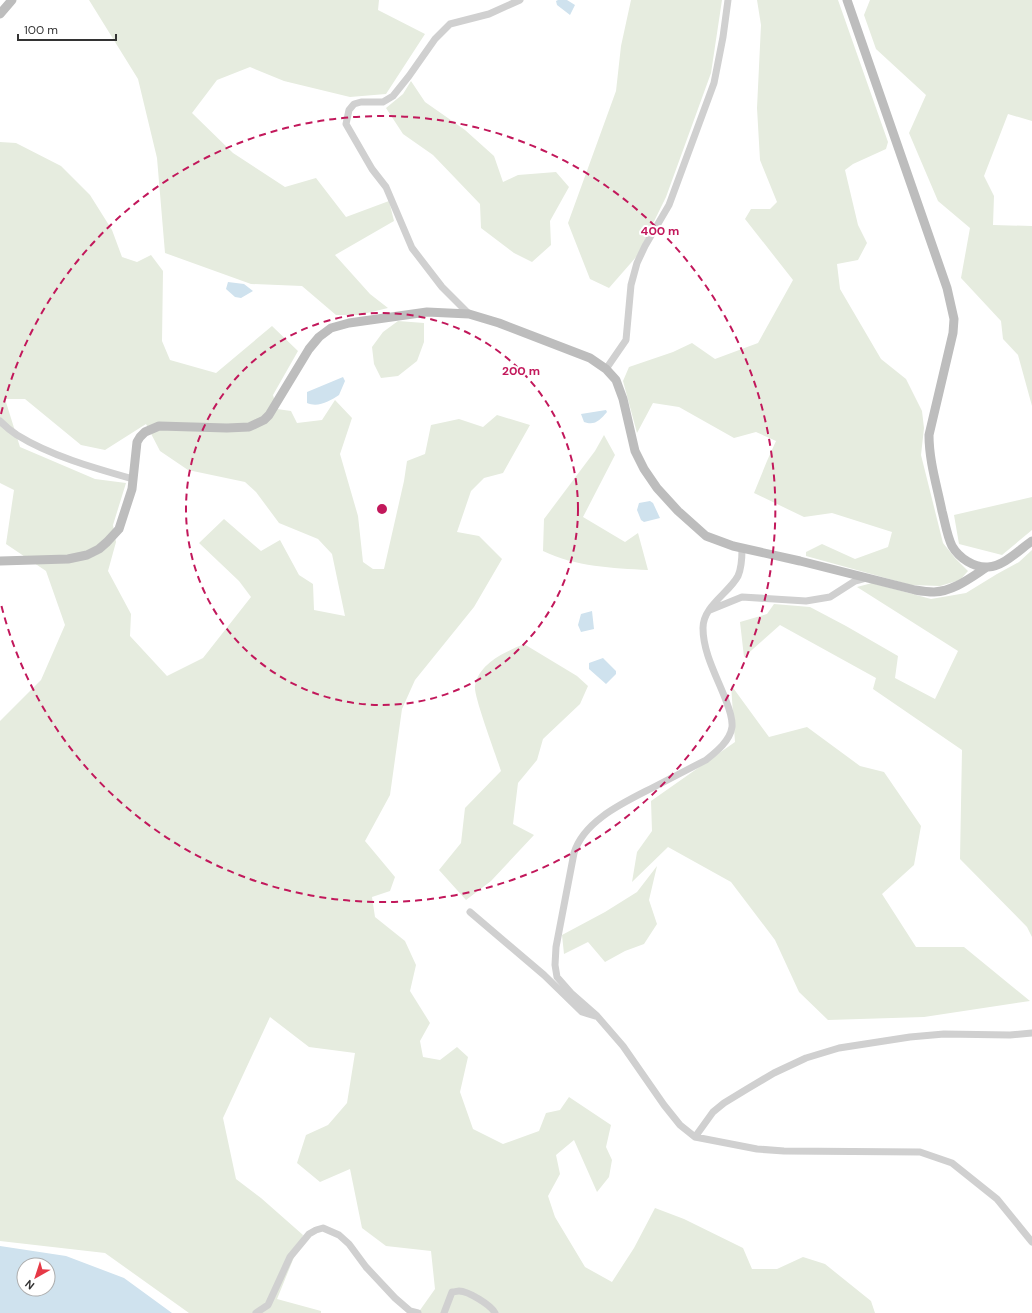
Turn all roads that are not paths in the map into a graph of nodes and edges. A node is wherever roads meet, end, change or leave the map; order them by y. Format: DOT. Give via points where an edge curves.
graph roads {
  1 [pos="12,0"];
  2 [pos="520,0"];
  3 [pos="728,0"];
  4 [pos="847,0"];
  5 [pos="0,14"];
  6 [pos="469,314"];
  7 [pos="606,369"];
  8 [pos="0,421"];
  9 [pos="133,479"];
  10 [pos="1032,541"];
  11 [pos="742,548"];
  12 [pos="0,561"];
  13 [pos="987,567"];
  14 [pos="866,578"];
  15 [pos="707,612"];
  16 [pos="470,912"];
  17 [pos="597,1016"];
  18 [pos="1032,1033"];
  19 [pos="695,1137"];
  20 [pos="1032,1242"];
  21 [pos="256,1313"];
  22 [pos="418,1313"];
  23 [pos="444,1313"];
  24 [pos="495,1313"];
  1 -- 5 [label="street"];
  2 -- 6 [label="street" via="489,14 450,24 435,39 393,96 383,102 354,104 349,110 346,124 372,169 386,187 412,248 442,287"];
  3 -- 7 [label="street" via="714,83 670,205 637,263 631,285 626,340"];
  4 -- 13 [label="street" via="947,288 954,319 954,333 929,435 929,452 947,532 952,546 960,557 971,564"];
  6 -- 7 [label="street" via="590,358"];
  6 -- 9 [label="street" via="427,312 331,328 309,349 264,420 249,427 158,426 145,432 137,442"];
  7 -- 11 [label="street" via="616,380 635,451 656,488 706,536"];
  8 -- 9 [label="street" via="15,434 68,459"];
  9 -- 12 [label="street" via="119,529 99,549 87,555 68,559"];
  10 -- 13 [label="street" via="1000,564"];
  11 -- 14 [label="street"];
  11 -- 15 [label="street" via="739,574"];
  13 -- 14 [label="street" via="950,590 933,592"];
  14 -- 15 [label="street" via="854,581 830,597 806,601 742,597"];
  15 -- 17 [label="street" via="703,638 730,712 732,727 727,739 717,752 706,760 622,803 604,815 586,832 574,853 556,947 555,965 558,977 572,994"];
  16 -- 17 [label="street" via="544,974 582,1012"];
  17 -- 19 [label="street" via="623,1046 680,1125"];
  18 -- 19 [label="street" via="910,1037 832,1050 806,1058 724,1102 713,1112"];
  19 -- 20 [label="street" via="757,1149 784,1151 920,1152 952,1163 997,1199"];
  21 -- 22 [label="street" via="268,1304 290,1257 309,1234 323,1228 344,1239 395,1298"];
  23 -- 24 [label="street" via="452,1292 458,1291 480,1300"];
}
